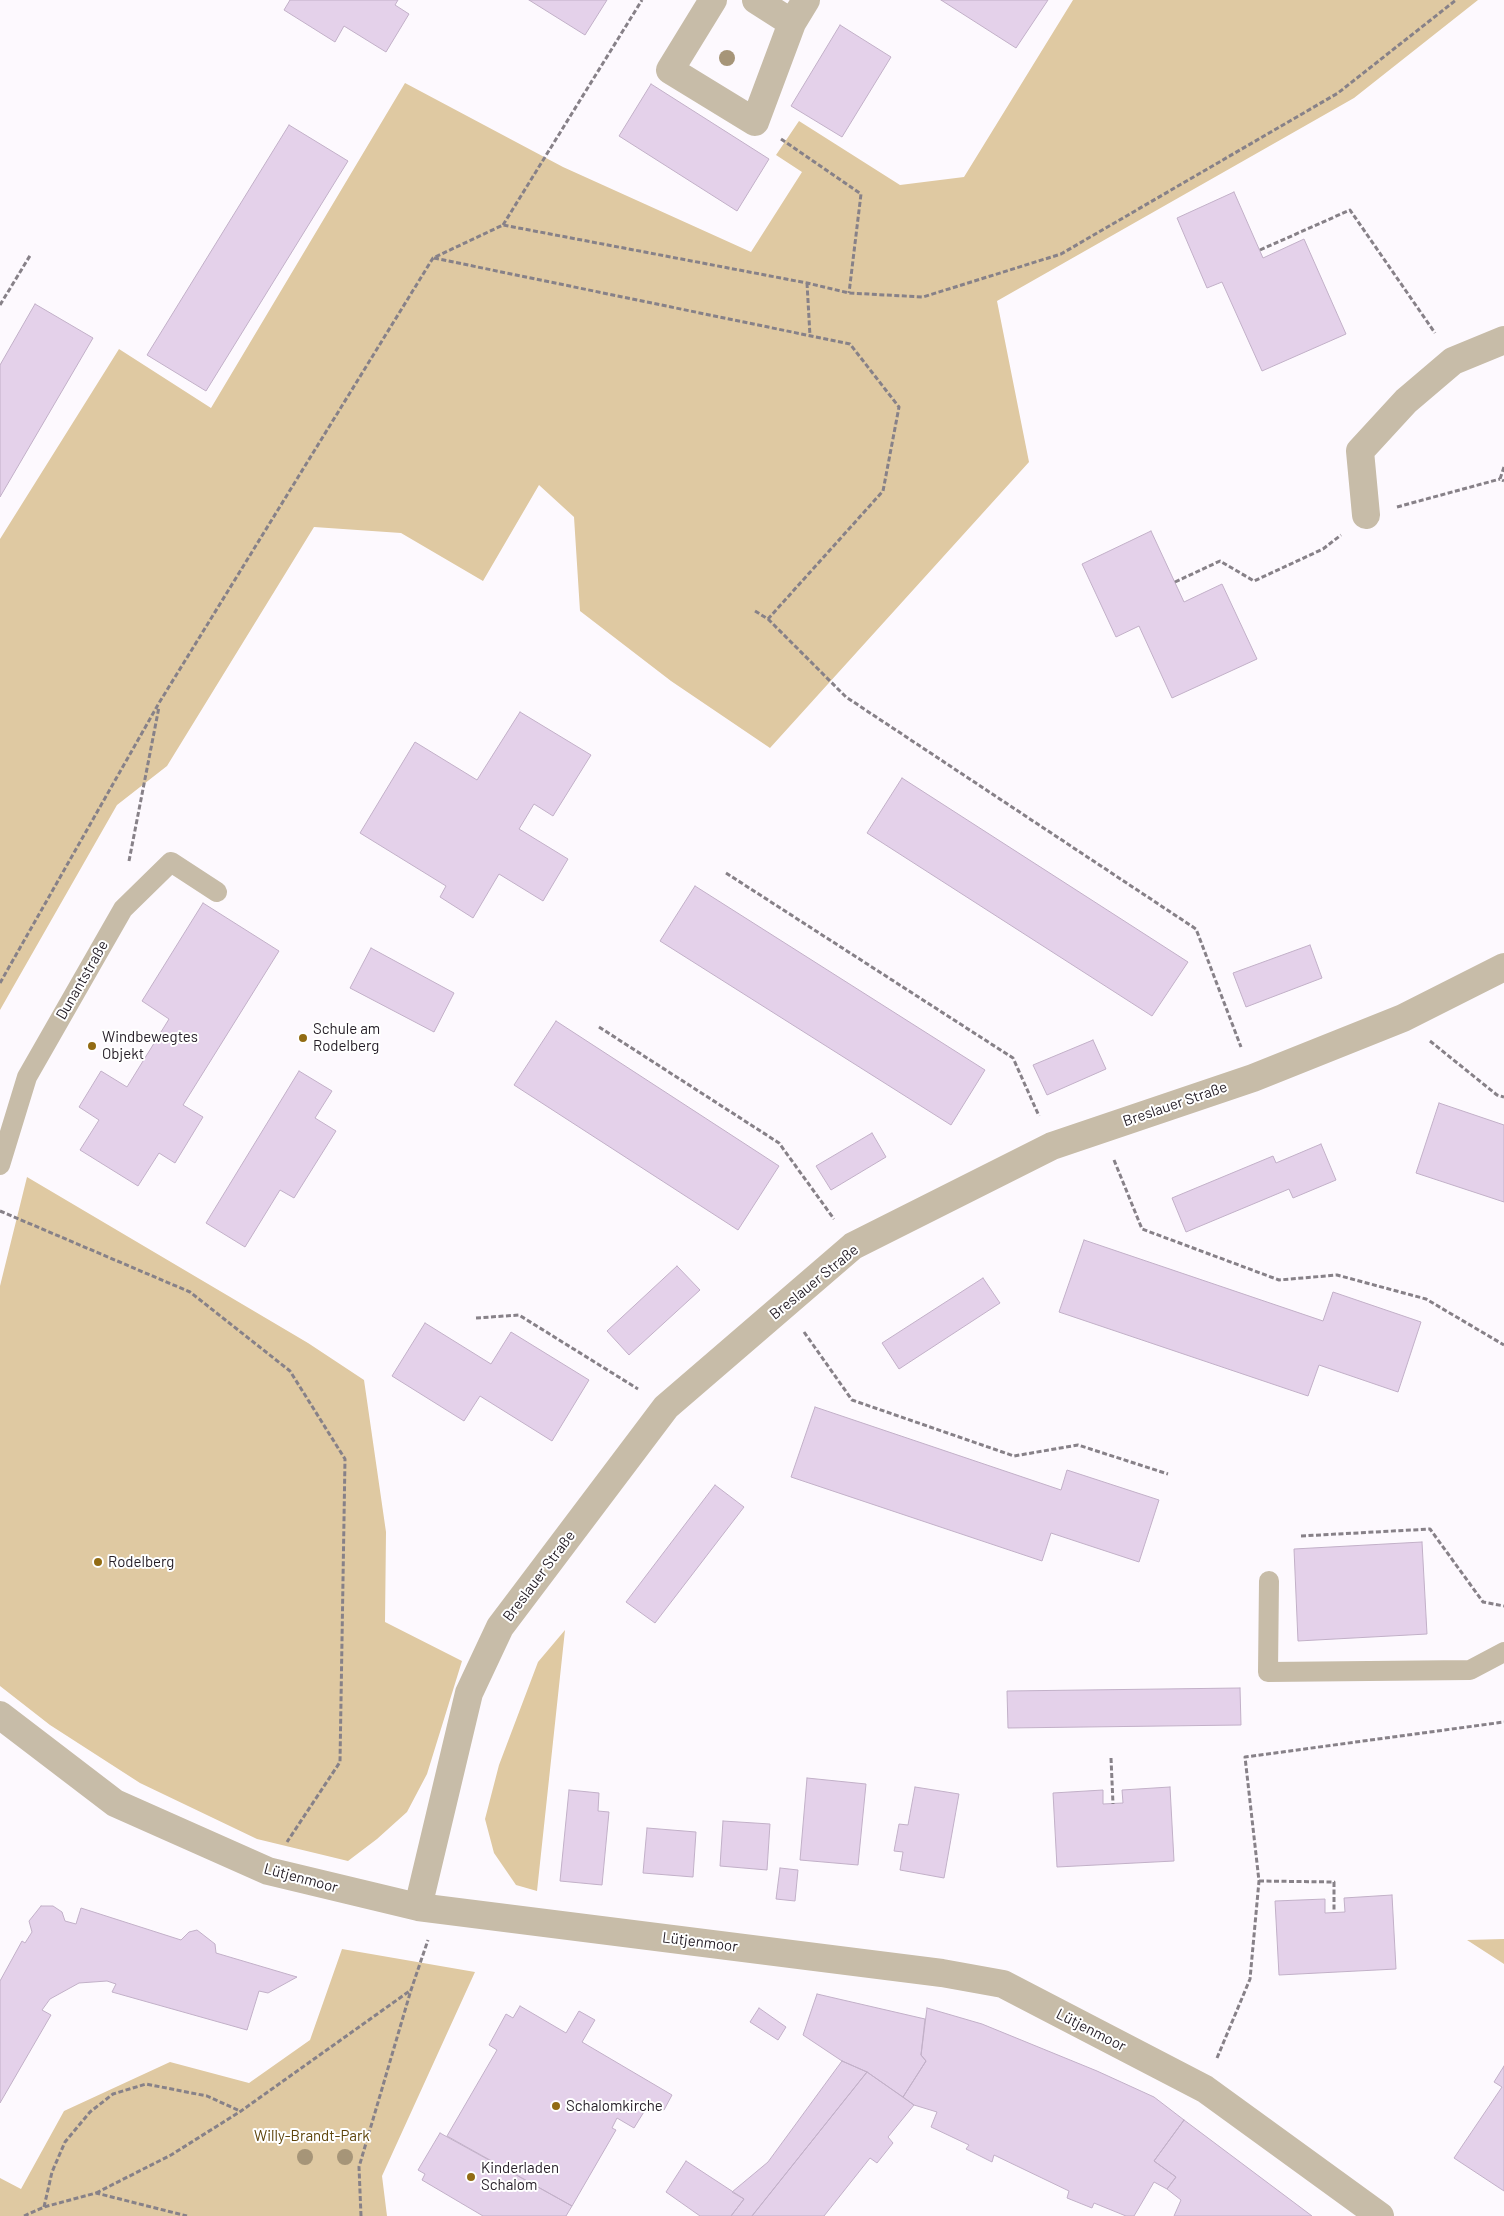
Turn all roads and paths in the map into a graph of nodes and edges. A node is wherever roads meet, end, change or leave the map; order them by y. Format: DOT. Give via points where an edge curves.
graph roads {
  1 [pos="642,0"];
  2 [pos="713,0"];
  3 [pos="756,0"];
  4 [pos="1456,0"];
  5 [pos="799,11"];
  6 [pos="755,122"];
  7 [pos="503,225"];
  8 [pos="1260,250"];
  9 [pos="31,254"];
  10 [pos="433,258"];
  11 [pos="807,283"];
  12 [pos="848,293"];
  13 [pos="0,305"];
  14 [pos="810,336"];
  15 [pos="1504,340"];
  16 [pos="1453,361"];
  17 [pos="1504,467"];
  18 [pos="1500,479"];
  19 [pos="1504,481"];
  20 [pos="1366,515"];
  21 [pos="1175,582"];
  22 [pos="756,611"];
  23 [pos="768,619"];
  24 [pos="159,703"];
  25 [pos="726,874"];
  26 [pos="217,892"];
  27 [pos="123,908"];
  28 [pos="1504,967"];
  29 [pos="0,983"];
  30 [pos="1403,1018"];
  31 [pos="600,1028"];
  32 [pos="1253,1078"];
  33 [pos="1504,1097"];
  34 [pos="1101,1129"];
  35 [pos="1052,1146"];
  36 [pos="0,1165"];
  37 [pos="0,1212"];
  38 [pos="853,1246"];
  39 [pos="785,1304"];
  40 [pos="476,1318"];
  41 [pos="1504,1345"];
  42 [pos="666,1407"];
  43 [pos="1168,1474"];
  44 [pos="1301,1536"];
  45 [pos="1269,1581"];
  46 [pos="1504,1606"];
  47 [pos="1504,1652"];
  48 [pos="0,1715"];
  49 [pos="1504,1722"];
  50 [pos="1111,1758"];
  51 [pos="1113,1804"];
  52 [pos="268,1871"];
  53 [pos="1259,1881"];
  54 [pos="418,1907"];
  55 [pos="1334,1912"];
  56 [pos="429,1937"];
  57 [pos="411,1990"];
  58 [pos="1205,2089"];
  59 [pos="241,2111"];
  60 [pos="96,2194"];
  61 [pos="44,2207"];
  62 [pos="24,2216"];
  63 [pos="187,2216"];
  64 [pos="360,2216"];
  65 [pos="1380,2216"];
  1 -- 7 [label="path"];
  2 -- 6 [label="street" via="670,70"];
  3 -- 5 [label="street"];
  4 -- 12 [label="path" via="1338,93 1061,254 923,297"];
  5 -- 6 [label="street"];
  6 -- 12 [label="path" via="861,194"];
  7 -- 10 [label="path"];
  7 -- 11 [label="path"];
  8 -- 16 [label="path" via="1350,210"];
  9 -- 13 [label="path"];
  10 -- 14 [label="path"];
  10 -- 24 [label="path"];
  11 -- 12 [label="path"];
  11 -- 14 [label="path"];
  14 -- 23 [label="path" via="850,344 899,407 883,491"];
  15 -- 16 [label="street"];
  16 -- 20 [label="street" via="1406,401 1360,451"];
  17 -- 18 [label="path"];
  18 -- 19 [label="path"];
  18 -- 20 [label="path"];
  20 -- 21 [label="path" via="1323,550 1254,582 1220,560"];
  22 -- 23 [label="path"];
  23 -- 32 [label="path" via="846,697 1196,929"];
  24 -- 27 [label="path"];
  24 -- 29 [label="path"];
  25 -- 35 [label="path" via="1014,1058"];
  26 -- 27 [label="lane, Dunantstraße" via="171,862"];
  27 -- 36 [label="lane, Dunantstraße" via="27,1077"];
  28 -- 30 [label="street, Breslauer Straße"];
  30 -- 32 [label="street, Breslauer Straße"];
  30 -- 33 [label="path" via="1497,1095"];
  31 -- 38 [label="path" via="779,1142"];
  32 -- 34 [label="street, Breslauer Straße"];
  34 -- 35 [label="street, Breslauer Straße"];
  34 -- 41 [label="path" via="1142,1229 1279,1280 1337,1275 1426,1300"];
  35 -- 38 [label="street, Breslauer Straße"];
  37 -- 52 [label="path" via="190,1292 290,1372 345,1460 340,1762"];
  38 -- 39 [label="street, Breslauer Straße"];
  39 -- 42 [label="street, Breslauer Straße"];
  39 -- 43 [label="path" via="852,1400 1014,1456 1078,1446"];
  40 -- 42 [label="path" via="518,1315"];
  42 -- 54 [label="street, Breslauer Straße" via="500,1627 469,1693"];
  44 -- 46 [label="path" via="1430,1529 1483,1602"];
  45 -- 47 [label="lane" via="1268,1672 1470,1670"];
  48 -- 52 [label="street, Lütjenmoor" via="115,1803"];
  49 -- 53 [label="path" via="1245,1757"];
  50 -- 51 [label="path"];
  52 -- 54 [label="street, Lütjenmoor"];
  53 -- 55 [label="path" via="1334,1882"];
  53 -- 58 [label="path" via="1250,1978"];
  54 -- 58 [label="street, Lütjenmoor" via="942,1973 1003,1984"];
  56 -- 57 [label="path"];
  57 -- 59 [label="path"];
  57 -- 64 [label="path" via="359,2167"];
  58 -- 65 [label="street, Lütjenmoor"];
  59 -- 60 [label="path" via="171,2155"];
  59 -- 61 [label="path" via="207,2096 146,2084 113,2094 90,2112 65,2142 52,2172"];
  60 -- 61 [label="path"];
  60 -- 63 [label="path"];
  61 -- 62 [label="path"];
}
